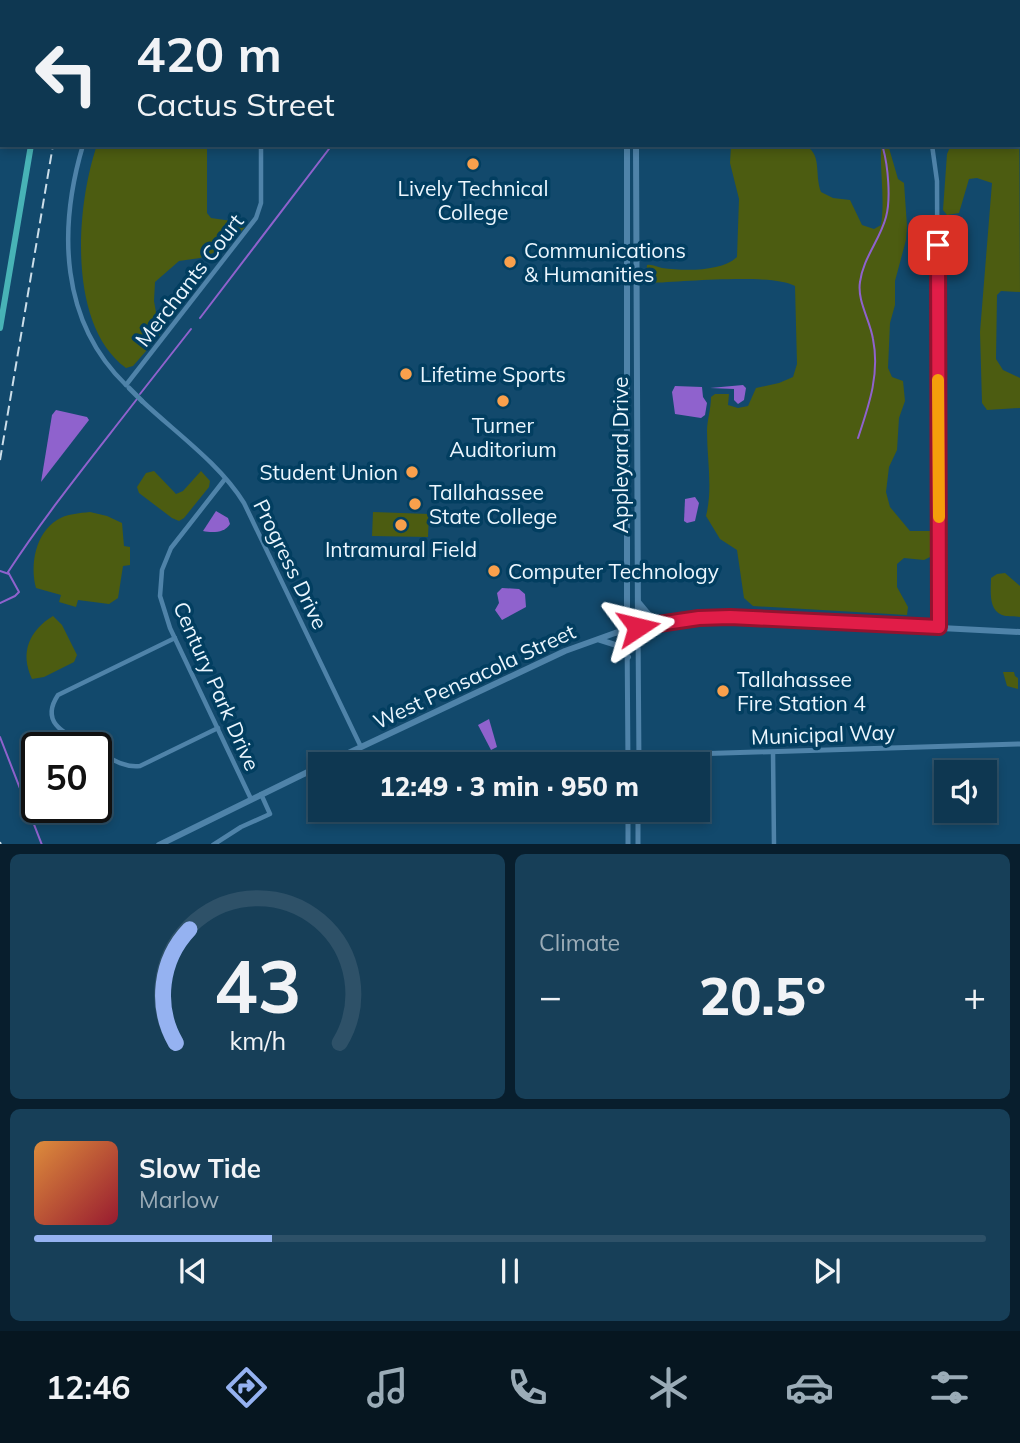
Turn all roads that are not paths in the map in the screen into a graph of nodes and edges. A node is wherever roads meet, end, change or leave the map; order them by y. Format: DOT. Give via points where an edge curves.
graph roads {
  1 [pos="31,147"];
  2 [pos="82,147"];
  3 [pos="261,147"];
  4 [pos="627,147"];
  5 [pos="636,147"];
  6 [pos="932,147"];
  7 [pos="627,206"];
  8 [pos="637,206"];
  9 [pos="627,320"];
  10 [pos="637,320"];
  11 [pos="0,324"];
  12 [pos="127,387"];
  13 [pos="142,401"];
  14 [pos="627,425"];
  15 [pos="637,425"];
  16 [pos="225,479"];
  17 [pos="638,494"];
  18 [pos="627,499"];
  19 [pos="638,601"];
  20 [pos="664,622"];
  21 [pos="638,627"];
  22 [pos="939,627"];
  23 [pos="627,630"];
  24 [pos="1020,632"];
  25 [pos="174,638"];
  26 [pos="598,639"];
  27 [pos="628,657"];
  28 [pos="218,728"];
  29 [pos="63,732"];
  30 [pos="1020,744"];
  31 [pos="361,747"];
  32 [pos="350,752"];
  33 [pos="628,752"];
  34 [pos="639,752"];
  35 [pos="773,752"];
  36 [pos="710,754"];
  37 [pos="112,759"];
  38 [pos="308,771"];
  39 [pos="261,794"];
  40 [pos="251,799"];
  41 [pos="628,822"];
  42 [pos="638,822"];
  43 [pos="161,844"];
  44 [pos="216,844"];
  45 [pos="628,844"];
  46 [pos="638,844"];
  47 [pos="774,844"];
  1 -- 11 [label="main road"];
  2 -- 12 [label="street, Progress Drive" via="71,192 73,292 101,358"];
  3 -- 12 [label="street, Merchants Court" via="258,215"];
  4 -- 7 [label="main road, Appleyard Drive"];
  5 -- 8 [label="main road, Appleyard Drive"];
  6 -- 22 [label="street" via="937,181"];
  7 -- 8 [label="street"];
  7 -- 9 [label="main road, Appleyard Drive"];
  8 -- 10 [label="main road, Appleyard Drive"];
  9 -- 10 [label="street"];
  9 -- 14 [label="main road, Appleyard Drive"];
  10 -- 15 [label="main road, Appleyard Drive"];
  12 -- 13 [label="street, Progress Drive"];
  13 -- 16 [label="street, Progress Drive"];
  14 -- 15 [label="street"];
  14 -- 18 [label="main road, Appleyard Drive"];
  15 -- 17 [label="main road, Appleyard Drive"];
  16 -- 25 [label="street, Century Park Drive" via="176,540 163,566 160,596"];
  16 -- 31 [label="street, Progress Drive" via="252,517"];
  17 -- 18 [label="street"];
  17 -- 19 [label="main road, Appleyard Drive"];
  18 -- 23 [label="main road, Appleyard Drive"];
  19 -- 20 [label="main road" via="646,613"];
  19 -- 21 [label="main road, Appleyard Drive"];
  20 -- 21 [label="main road, West Pensacola Street"];
  20 -- 22 [label="main road, West Pensacola Street" via="730,617"];
  21 -- 23 [label="main road, West Pensacola Street"];
  21 -- 34 [label="street, Appleyard Drive"];
  22 -- 24 [label="main road, West Pensacola Street"];
  23 -- 26 [label="main road, West Pensacola Street"];
  23 -- 27 [label="street, Appleyard Drive"];
  25 -- 28 [label="street, Century Park Drive"];
  25 -- 29 [label="street" via="63,691 53,704 52,718"];
  26 -- 27 [label="main road" via="619,646"];
  26 -- 31 [label="main road, West Pensacola Street"];
  27 -- 33 [label="street, Appleyard Drive"];
  28 -- 37 [label="street" via="140,766 126,766"];
  28 -- 40 [label="street, Century Park Drive"];
  30 -- 35 [label="street, Municipal Way"];
  31 -- 32 [label="main road, West Pensacola Street"];
  35 -- 36 [label="street, Municipal Way"];
  35 -- 47 [label="street"];
  38 -- 39 [label="main road, West Pensacola Street"];
  39 -- 40 [label="main road, West Pensacola Street"];
  39 -- 44 [label="street" via="270,814"];
  40 -- 43 [label="main road, West Pensacola Street"];
  41 -- 45 [label="street"];
  42 -- 46 [label="street"];
}
